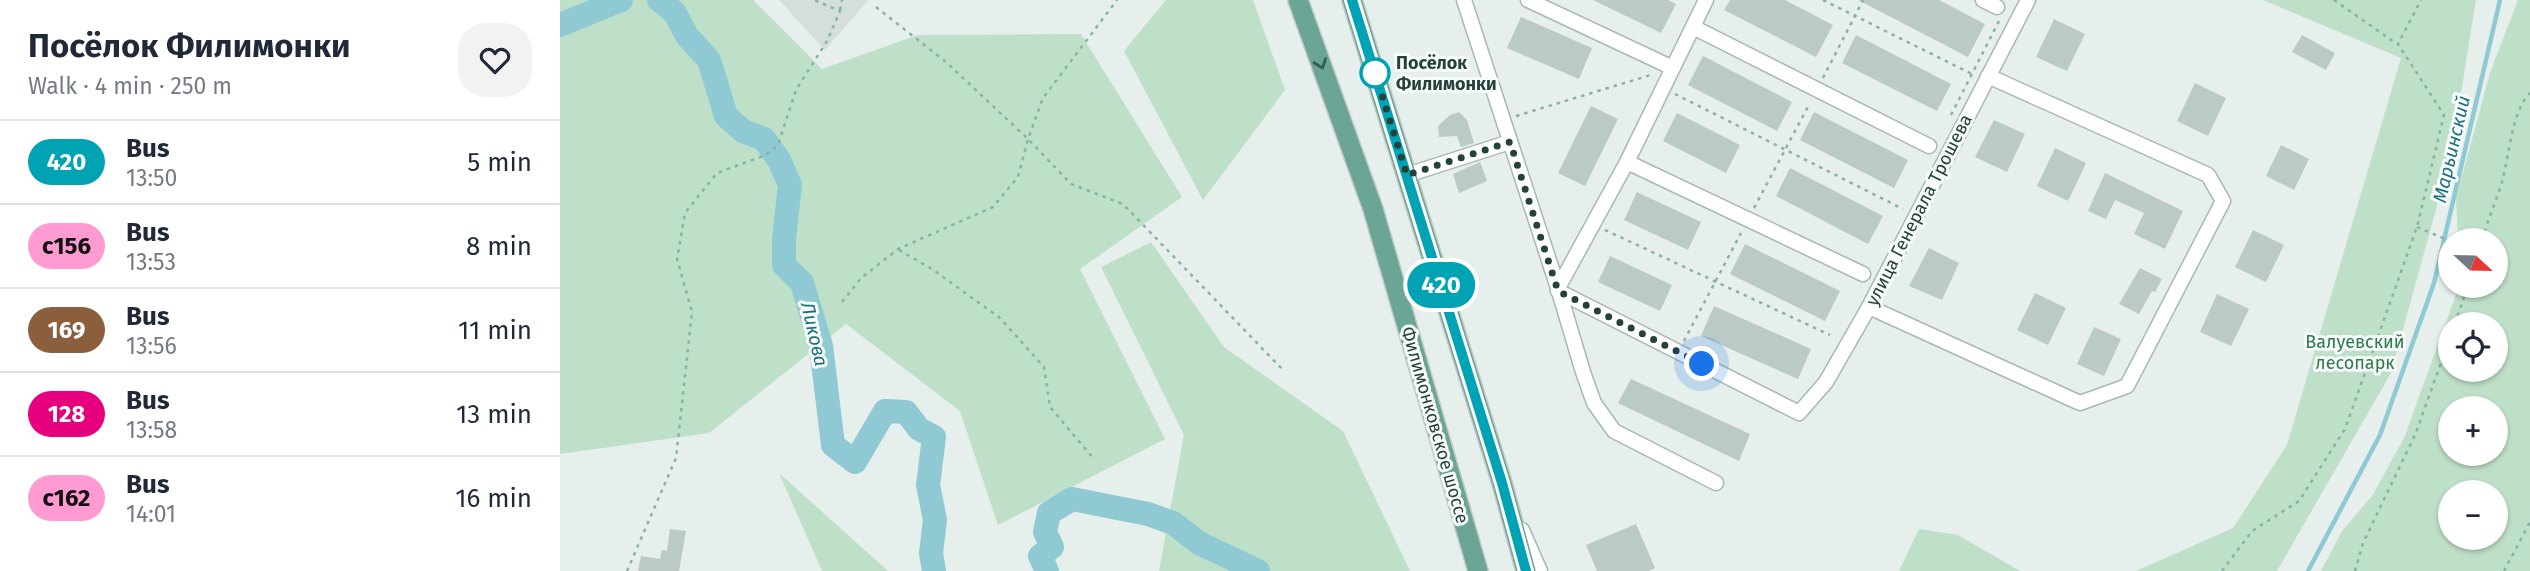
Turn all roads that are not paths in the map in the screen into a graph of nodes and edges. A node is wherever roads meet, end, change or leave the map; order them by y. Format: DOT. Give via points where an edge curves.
graph roads {
  1 [pos="1298,0"];
  2 [pos="1352,0"];
  3 [pos="1464,0"];
  4 [pos="1528,0"];
  5 [pos="1706,0"];
  6 [pos="2028,0"];
  7 [pos="1693,27"];
  8 [pos="1673,68"];
  9 [pos="1988,76"];
  10 [pos="1510,142"];
  11 [pos="1930,146"];
  12 [pos="1627,162"];
  13 [pos="1407,175"];
  14 [pos="1863,274"];
  15 [pos="1558,290"];
  16 [pos="1869,306"];
  17 [pos="1502,483"];
  18 [pos="1716,483"];
  19 [pos="1478,571"];
  20 [pos="1526,571"];
  21 [pos="1540,571"];
  1 -- 19 [label="main road, Филимонковское шоссе, one-way" via="1373,209"];
  2 -- 13 [label="main road"];
  3 -- 10 [label="street"];
  4 -- 8 [label="street"];
  5 -- 7 [label="street"];
  6 -- 9 [label="street, улица Генерала Трошева"];
  7 -- 8 [label="street"];
  7 -- 11 [label="street"];
  8 -- 12 [label="street"];
  9 -- 16 [label="street, улица Генерала Трошева"];
  9 -- 16 [label="street" via="2208,175 2223,201 2127,386 2080,403"];
  10 -- 13 [label="street"];
  10 -- 15 [label="street"];
  12 -- 14 [label="street"];
  12 -- 15 [label="street"];
  13 -- 17 [label="main road"];
  15 -- 16 [label="street, улица Генерала Трошева" via="1799,413 1826,382"];
  15 -- 18 [label="street" via="1594,403 1614,431"];
  17 -- 20 [label="main road"];
  17 -- 21 [label="street"];
}
